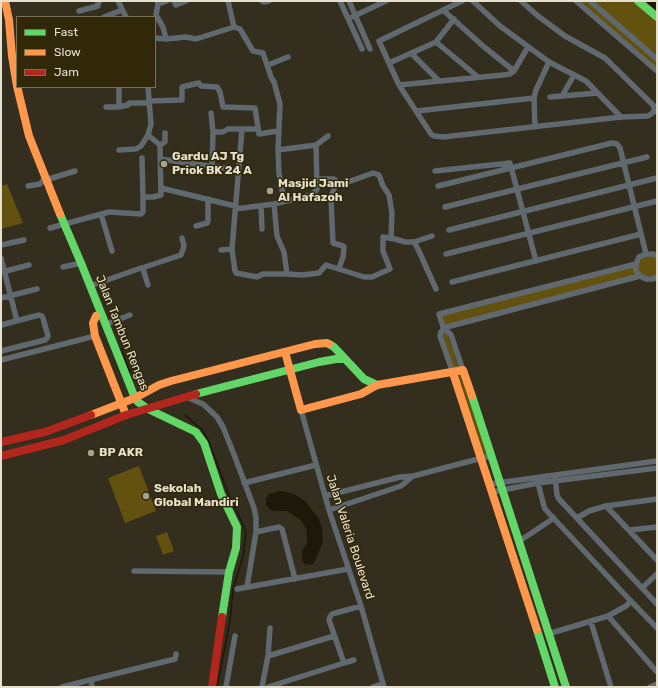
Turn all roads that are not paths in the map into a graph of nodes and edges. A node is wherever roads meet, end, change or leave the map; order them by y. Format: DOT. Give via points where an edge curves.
graph roads {
  1 [pos="5,1"];
  2 [pos="100,1"];
  3 [pos="118,1"];
  4 [pos="167,1"];
  5 [pos="174,1"];
  6 [pos="186,1"];
  7 [pos="228,1"];
  8 [pos="262,1"];
  9 [pos="269,1"];
  10 [pos="340,1"];
  11 [pos="349,1"];
  12 [pos="386,1"];
  13 [pos="462,1"];
  14 [pos="473,1"];
  15 [pos="521,1"];
  16 [pos="576,1"];
  17 [pos="590,1"];
  18 [pos="638,1"];
  19 [pos="158,3"];
  20 [pos="122,10"];
  21 [pos="443,10"];
  22 [pos="79,11"];
  23 [pos="355,15"];
  24 [pos="107,16"];
  25 [pos="125,16"];
  26 [pos="657,17"];
  27 [pos="348,18"];
  28 [pos="454,20"];
  29 [pos="234,27"];
  30 [pos="156,38"];
  31 [pos="166,39"];
  32 [pos="436,42"];
  33 [pos="528,47"];
  34 [pos="362,49"];
  35 [pos="370,49"];
  36 [pos="411,53"];
  37 [pos="288,57"];
  38 [pos="657,59"];
  39 [pos="549,62"];
  40 [pos="389,63"];
  41 [pos="268,65"];
  42 [pos="514,71"];
  43 [pos="657,71"];
  44 [pos="16,74"];
  45 [pos="574,75"];
  46 [pos="478,77"];
  47 [pos="439,81"];
  48 [pos="399,85"];
  49 [pos="18,88"];
  50 [pos="119,88"];
  51 [pos="148,88"];
  52 [pos="598,93"];
  53 [pos="562,96"];
  54 [pos="550,97"];
  55 [pos="534,98"];
  56 [pos="148,102"];
  57 [pos="106,107"];
  58 [pos="119,107"];
  59 [pos="417,111"];
  60 [pos="211,113"];
  61 [pos="621,117"];
  62 [pos="535,126"];
  63 [pos="242,129"];
  64 [pos="258,129"];
  65 [pos="278,131"];
  66 [pos="213,132"];
  67 [pos="165,133"];
  68 [pos="148,135"];
  69 [pos="328,136"];
  70 [pos="160,145"];
  71 [pos="316,145"];
  72 [pos="119,150"];
  73 [pos="278,150"];
  74 [pos="647,157"];
  75 [pos="142,158"];
  76 [pos="160,158"];
  77 [pos="623,163"];
  78 [pos="212,167"];
  79 [pos="224,168"];
  80 [pos="511,168"];
  81 [pos="75,171"];
  82 [pos="435,171"];
  83 [pos="657,178"];
  84 [pos="47,179"];
  85 [pos="318,179"];
  86 [pos="336,184"];
  87 [pos="629,185"];
  88 [pos="28,186"];
  89 [pos="438,186"];
  90 [pos="517,189"];
  91 [pos="161,191"];
  92 [pos="144,197"];
  93 [pos="208,199"];
  94 [pos="284,201"];
  95 [pos="657,201"];
  96 [pos="274,204"];
  97 [pos="261,206"];
  98 [pos="634,206"];
  99 [pos="235,207"];
  100 [pos="445,207"];
  101 [pos="523,212"];
  102 [pos="101,214"];
  103 [pos="67,224"];
  104 [pos="196,226"];
  105 [pos="50,228"];
  106 [pos="262,229"];
  107 [pos="449,230"];
  108 [pos="529,233"];
  109 [pos="641,234"];
  110 [pos="432,236"];
  111 [pos="182,238"];
  112 [pos="391,238"];
  113 [pos="24,240"];
  114 [pos="414,242"];
  115 [pos="1,245"];
  116 [pos="232,249"];
  117 [pos="221,250"];
  118 [pos="112,251"];
  119 [pos="446,254"];
  120 [pos="646,254"];
  121 [pos="657,256"];
  122 [pos="1,258"];
  123 [pos="536,261"];
  124 [pos="81,263"];
  125 [pos="636,264"];
  126 [pos="29,265"];
  127 [pos="63,266"];
  128 [pos="142,268"];
  129 [pos="339,268"];
  130 [pos="3,272"];
  131 [pos="287,274"];
  132 [pos="640,276"];
  133 [pos="657,277"];
  134 [pos="452,282"];
  135 [pos="92,285"];
  136 [pos="148,285"];
  137 [pos="37,289"];
  138 [pos="436,289"];
  139 [pos="10,296"];
  140 [pos="1,298"];
  141 [pos="130,315"];
  142 [pos="96,316"];
  143 [pos="17,321"];
  144 [pos="106,324"];
  145 [pos="1,325"];
  146 [pos="443,329"];
  147 [pos="95,336"];
  148 [pos="1,351"];
  149 [pos="285,352"];
  150 [pos="345,359"];
  151 [pos="1,360"];
  152 [pos="290,370"];
  153 [pos="463,370"];
  154 [pos="453,372"];
  155 [pos="377,385"];
  156 [pos="186,397"];
  157 [pos="135,398"];
  158 [pos="122,403"];
  159 [pos="148,409"];
  160 [pos="301,410"];
  161 [pos="126,415"];
  162 [pos="1,442"];
  163 [pos="1,456"];
  164 [pos="490,456"];
  165 [pos="481,458"];
  166 [pos="657,461"];
  167 [pos="316,465"];
  168 [pos="657,468"];
  169 [pos="413,476"];
  170 [pos="555,478"];
  171 [pos="538,481"];
  172 [pos="244,483"];
  173 [pos="500,486"];
  174 [pos="491,488"];
  175 [pos="325,496"];
  176 [pos="657,499"];
  177 [pos="606,506"];
  178 [pos="329,510"];
  179 [pos="554,518"];
  180 [pos="577,518"];
  181 [pos="657,527"];
  182 [pos="630,530"];
  183 [pos="256,532"];
  184 [pos="518,542"];
  185 [pos="657,560"];
  186 [pos="348,569"];
  187 [pos="134,571"];
  188 [pos="230,572"];
  189 [pos="657,574"];
  190 [pos="295,579"];
  191 [pos="247,587"];
  192 [pos="642,588"];
  193 [pos="237,589"];
  194 [pos="630,601"];
  195 [pos="657,604"];
  196 [pos="361,606"];
  197 [pos="608,616"];
  198 [pos="591,622"];
  199 [pos="270,628"];
  200 [pos="657,628"];
  201 [pos="538,632"];
  202 [pos="548,632"];
  203 [pos="235,636"];
  204 [pos="334,636"];
  205 [pos="176,654"];
  206 [pos="268,656"];
  207 [pos="354,660"];
  208 [pos="344,663"];
  209 [pos="657,672"];
  210 [pos="91,680"];
  211 [pos="657,684"];
  212 [pos="384,685"];
  213 [pos="62,687"];
  214 [pos="92,687"];
  215 [pos="212,687"];
  216 [pos="226,687"];
  217 [pos="262,687"];
  218 [pos="268,687"];
  219 [pos="373,687"];
  220 [pos="555,687"];
  221 [pos="566,687"];
  222 [pos="611,687"];
  223 [pos="650,687"];
  1 -- 44 [label="street, Jalan Tambun Rengas"];
  2 -- 22 [label="street" via="98,6"];
  3 -- 20 [label="street"];
  4 -- 19 [label="street"];
  5 -- 6 [label="street" via="176,5"];
  7 -- 29 [label="street"];
  8 -- 9 [label="street"];
  10 -- 27 [label="street"];
  11 -- 23 [label="street"];
  12 -- 23 [label="street"];
  13 -- 21 [label="street"];
  14 -- 33 [label="street"];
  15 -- 61 [label="street" via="565,36 605,58 654,106 654,112 648,116"];
  16 -- 43 [label="street"];
  17 -- 38 [label="street"];
  18 -- 26 [label="street"];
  19 -- 31 [label="street" via="156,15"];
  20 -- 24 [label="street"];
  20 -- 25 [label="street"];
  21 -- 28 [label="street"];
  21 -- 40 [label="street" via="379,40"];
  23 -- 27 [label="street"];
  23 -- 35 [label="street"];
  27 -- 34 [label="street"];
  28 -- 32 [label="street"];
  28 -- 42 [label="street"];
  29 -- 31 [label="street" via="196,39"];
  29 -- 41 [label="street" via="240,29 252,51 262,52"];
  30 -- 31 [label="street"];
  32 -- 36 [label="street"];
  32 -- 46 [label="street"];
  33 -- 39 [label="street"];
  33 -- 42 [label="street"];
  36 -- 40 [label="street"];
  36 -- 47 [label="street"];
  37 -- 41 [label="street"];
  39 -- 45 [label="street"];
  39 -- 55 [label="street"];
  40 -- 48 [label="street"];
  41 -- 65 [label="street" via="280,104"];
  42 -- 46 [label="street" via="503,75"];
  45 -- 52 [label="street" via="586,81"];
  45 -- 53 [label="street"];
  46 -- 47 [label="street"];
  47 -- 48 [label="street"];
  48 -- 59 [label="street"];
  49 -- 84 [label="street, Jalan Tambun Rengas" via="29,136"];
  50 -- 58 [label="street"];
  51 -- 56 [label="street"];
  52 -- 53 [label="street"];
  52 -- 61 [label="street"];
  53 -- 54 [label="street"];
  55 -- 59 [label="street"];
  55 -- 62 [label="street"];
  56 -- 58 [label="street" via="130,103"];
  56 -- 64 [label="street" via="182,100 182,87 199,82 201,86 217,87 223,107 254,108"];
  56 -- 68 [label="street" via="151,124"];
  57 -- 58 [label="street"];
  59 -- 62 [label="street" via="434,136"];
  60 -- 66 [label="street"];
  61 -- 62 [label="street"];
  63 -- 64 [label="street"];
  63 -- 66 [label="street"];
  63 -- 99 [label="street"];
  64 -- 65 [label="street" via="260,134"];
  65 -- 73 [label="street"];
  66 -- 78 [label="street"];
  67 -- 70 [label="street" via="165,141"];
  68 -- 70 [label="street"];
  68 -- 72 [label="street" via="136,149"];
  69 -- 71 [label="street"];
  70 -- 76 [label="street"];
  71 -- 73 [label="street"];
  71 -- 85 [label="street"];
  73 -- 94 [label="street"];
  74 -- 77 [label="street"];
  75 -- 92 [label="street"];
  76 -- 78 [label="street"];
  76 -- 91 [label="street"];
  77 -- 80 [label="street" via="620,148 612,143"];
  77 -- 87 [label="street"];
  77 -- 90 [label="street"];
  78 -- 79 [label="street"];
  80 -- 82 [label="street" via="510,163"];
  80 -- 89 [label="street"];
  80 -- 90 [label="street"];
  81 -- 84 [label="street"];
  83 -- 87 [label="street"];
  84 -- 88 [label="street" via="40,184"];
  84 -- 103 [label="street, Jalan Tambun Rengas"];
  85 -- 86 [label="street" via="334,179"];
  85 -- 94 [label="street" via="317,190 313,194"];
  86 -- 112 [label="street" via="368,174 378,174 389,195 392,213"];
  86 -- 129 [label="street" via="331,199 333,243 344,246"];
  87 -- 98 [label="street"];
  87 -- 101 [label="street"];
  90 -- 100 [label="street"];
  90 -- 101 [label="street"];
  91 -- 92 [label="street" via="153,197"];
  91 -- 93 [label="street"];
  92 -- 102 [label="street" via="142,214"];
  93 -- 99 [label="street"];
  93 -- 104 [label="street" via="208,221"];
  94 -- 96 [label="street"];
  95 -- 98 [label="street"];
  96 -- 97 [label="street"];
  96 -- 131 [label="street" via="277,236 284,252"];
  97 -- 99 [label="street"];
  97 -- 106 [label="street"];
  98 -- 108 [label="street"];
  98 -- 109 [label="street"];
  99 -- 116 [label="street"];
  101 -- 107 [label="street"];
  101 -- 108 [label="street"];
  102 -- 103 [label="street"];
  102 -- 118 [label="street"];
  103 -- 105 [label="street"];
  103 -- 124 [label="street, Jalan Tambun Rengas"];
  108 -- 119 [label="street"];
  108 -- 123 [label="street"];
  109 -- 120 [label="street"];
  109 -- 123 [label="street"];
  110 -- 114 [label="street"];
  111 -- 128 [label="street" via="184,246 181,255"];
  112 -- 114 [label="street"];
  112 -- 129 [label="street" via="383,238 383,251 389,271 367,278"];
  113 -- 115 [label="street"];
  114 -- 138 [label="street"];
  116 -- 117 [label="street"];
  116 -- 131 [label="street" via="236,273 257,277 263,274"];
  120 -- 121 [label="street"];
  120 -- 125 [label="street" via="640,257"];
  122 -- 130 [label="street"];
  123 -- 134 [label="street"];
  124 -- 127 [label="street"];
  124 -- 135 [label="street, Jalan Tambun Rengas"];
  125 -- 132 [label="street" via="636,271"];
  125 -- 146 [label="street" via="439,314"];
  126 -- 130 [label="street"];
  128 -- 135 [label="street"];
  128 -- 136 [label="street"];
  129 -- 131 [label="street" via="325,265 319,273"];
  130 -- 139 [label="street"];
  132 -- 133 [label="street" via="646,279"];
  132 -- 146 [label="street"];
  135 -- 144 [label="street, Jalan Tambun Rengas"];
  137 -- 139 [label="street"];
  139 -- 140 [label="street"];
  139 -- 143 [label="street"];
  141 -- 144 [label="street"];
  142 -- 147 [label="street, Jalan Tambun Rengas" via="93,323"];
  143 -- 145 [label="street"];
  143 -- 148 [label="street" via="42,316 47,338"];
  144 -- 157 [label="street, Jalan Tambun Rengas"];
  146 -- 153 [label="street" via="451,335"];
  146 -- 154 [label="street" via="440,336"];
  147 -- 151 [label="street"];
  147 -- 158 [label="street, Jalan Tambun Rengas"];
  149 -- 150 [label="street" via="328,343"];
  149 -- 152 [label="street"];
  149 -- 157 [label="street" via="171,381"];
  150 -- 152 [label="street" via="329,360"];
  150 -- 155 [label="street" via="364,379"];
  152 -- 156 [label="street"];
  152 -- 160 [label="street"];
  153 -- 154 [label="street"];
  153 -- 164 [label="street"];
  154 -- 155 [label="street"];
  154 -- 165 [label="street"];
  155 -- 160 [label="street" via="360,394"];
  156 -- 159 [label="street"];
  156 -- 172 [label="street" via="203,404 217,417"];
  157 -- 158 [label="street"];
  157 -- 159 [label="street, Jalan Tambun Rengas"];
  158 -- 161 [label="street, Jalan Tambun Rengas"];
  158 -- 162 [label="street" via="45,432"];
  159 -- 161 [label="street"];
  159 -- 188 [label="street, Jalan Tambun Rengas" via="196,432 204,443 221,494 236,528 236,548"];
  160 -- 167 [label="street"];
  161 -- 163 [label="street" via="64,440"];
  164 -- 165 [label="street"];
  164 -- 173 [label="street"];
  165 -- 169 [label="street"];
  165 -- 174 [label="street"];
  166 -- 170 [label="street"];
  167 -- 172 [label="street, Jalan Valeria Boulevard"];
  167 -- 175 [label="street, Jalan Valeria Boulevard"];
  168 -- 170 [label="street"];
  169 -- 175 [label="street"];
  169 -- 178 [label="street" via="401,486"];
  170 -- 171 [label="street"];
  170 -- 180 [label="street" via="558,496"];
  171 -- 173 [label="street"];
  171 -- 179 [label="street" via="545,509"];
  172 -- 183 [label="street" via="256,518"];
  173 -- 174 [label="street"];
  173 -- 184 [label="street"];
  174 -- 201 [label="street"];
  175 -- 178 [label="street, Jalan Valeria Boulevard"];
  176 -- 177 [label="street"];
  177 -- 180 [label="street"];
  177 -- 182 [label="street"];
  178 -- 186 [label="street, Jalan Valeria Boulevard"];
  179 -- 184 [label="street"];
  179 -- 194 [label="street"];
  180 -- 192 [label="street"];
  181 -- 182 [label="street"];
  182 -- 185 [label="street"];
  183 -- 190 [label="street" via="279,527 282,529"];
  183 -- 191 [label="street"];
  184 -- 202 [label="street"];
  186 -- 190 [label="street"];
  186 -- 196 [label="street, Jalan Valeria Boulevard"];
  187 -- 188 [label="street"];
  188 -- 215 [label="street, Jalan Tambun Rengas"];
  189 -- 192 [label="street"];
  190 -- 191 [label="street"];
  191 -- 193 [label="street"];
  192 -- 195 [label="street"];
  194 -- 197 [label="street"];
  194 -- 200 [label="street"];
  196 -- 204 [label="street" via="332,614 329,620"];
  196 -- 212 [label="street, Jalan Valeria Boulevard"];
  197 -- 198 [label="street"];
  197 -- 209 [label="street"];
  198 -- 202 [label="street"];
  198 -- 222 [label="street"];
  199 -- 206 [label="street"];
  201 -- 202 [label="street"];
  201 -- 220 [label="street"];
  202 -- 221 [label="street"];
  203 -- 216 [label="street"];
  204 -- 206 [label="street"];
  204 -- 208 [label="street"];
  205 -- 210 [label="street" via="175,659"];
  206 -- 217 [label="street"];
  207 -- 208 [label="street"];
  208 -- 218 [label="street"];
  210 -- 213 [label="street"];
  210 -- 214 [label="street"];
  211 -- 223 [label="street"];
  212 -- 219 [label="street"];
}
